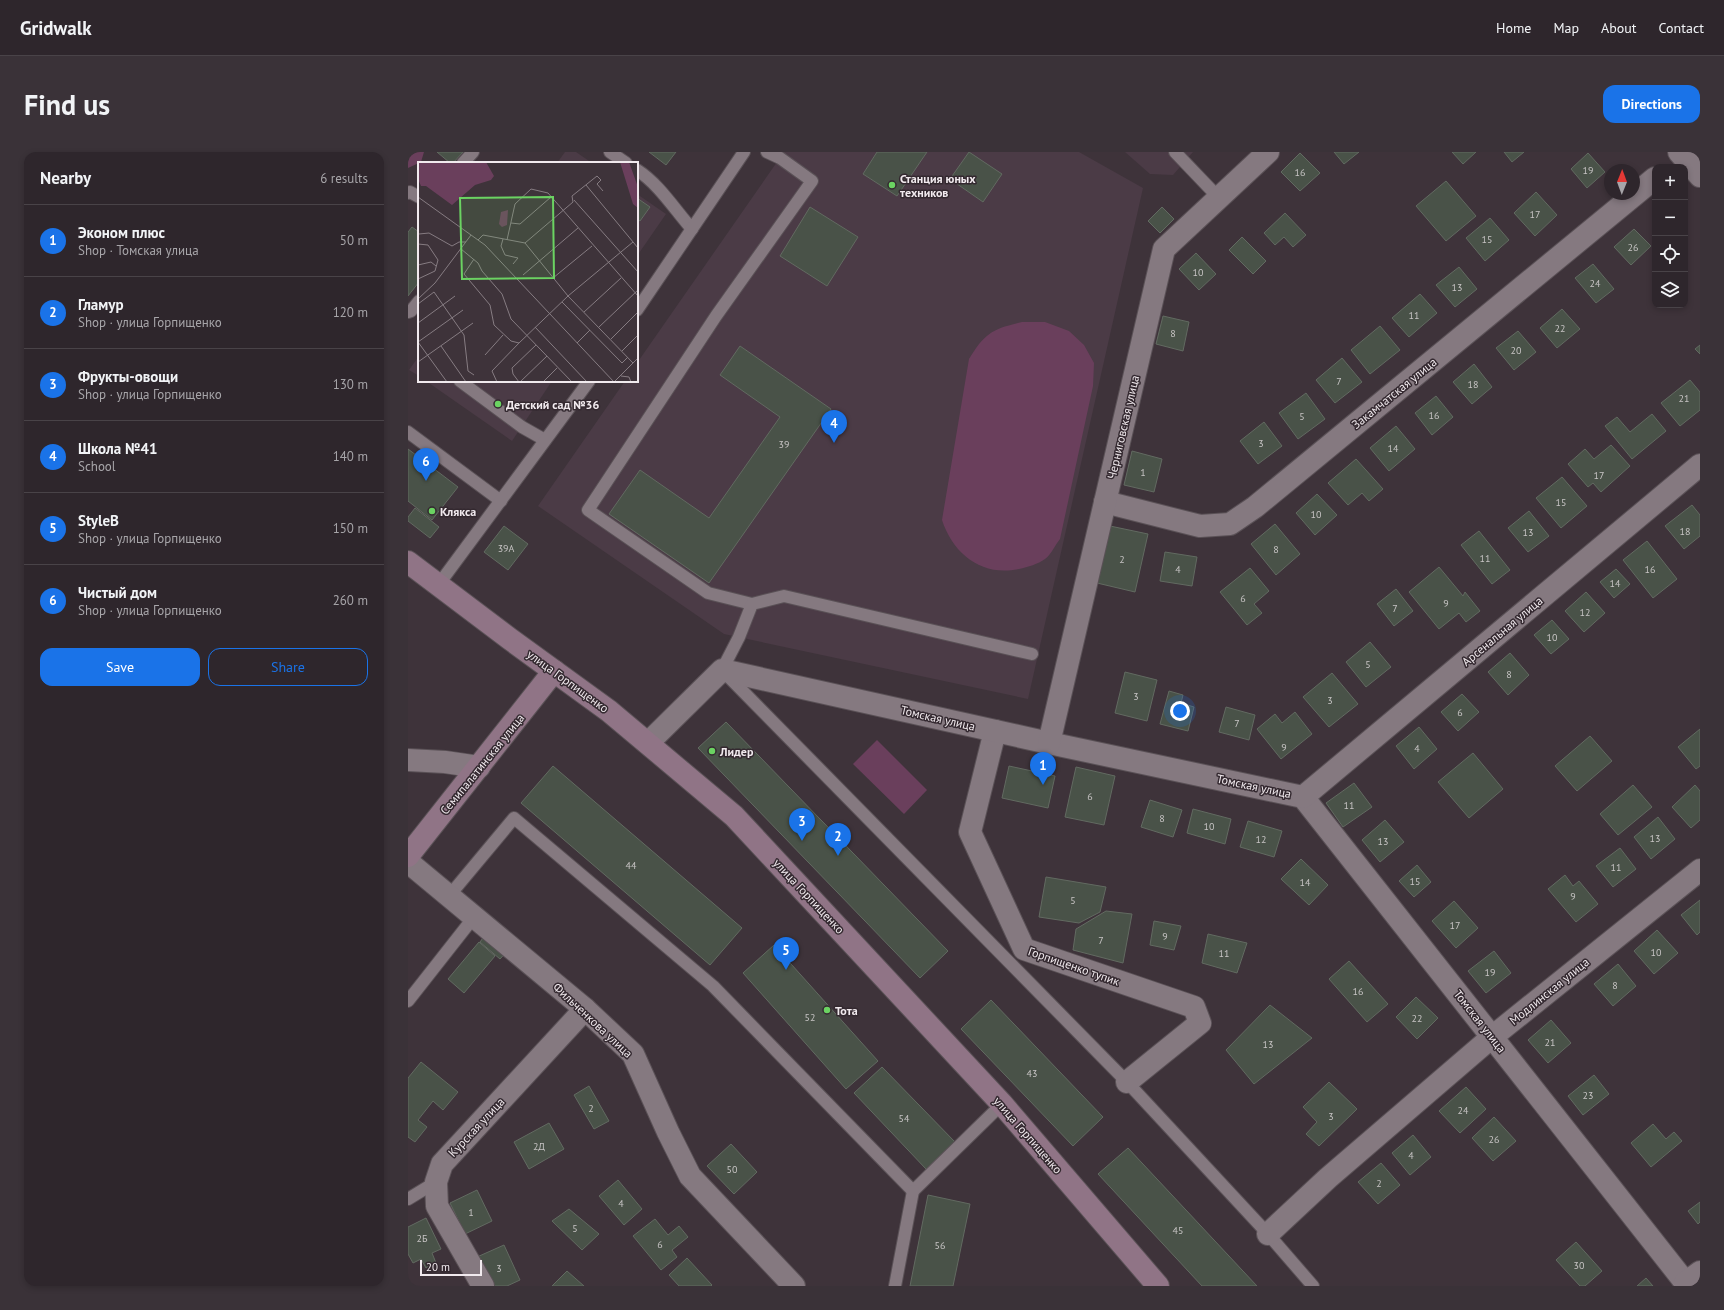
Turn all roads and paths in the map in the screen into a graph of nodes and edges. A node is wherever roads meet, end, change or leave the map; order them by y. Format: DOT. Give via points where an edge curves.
graph roads {
  1 [pos="473,152"];
  2 [pos="610,152"];
  3 [pos="744,152"];
  4 [pos="767,152"];
  5 [pos="1175,152"];
  6 [pos="1268,152"];
  7 [pos="1677,158"];
  8 [pos="464,162"];
  9 [pos="625,162"];
  10 [pos="638,171"];
  11 [pos="1700,176"];
  12 [pos="1652,180"];
  13 [pos="408,193"];
  14 [pos="418,196"];
  15 [pos="1219,198"];
  16 [pos="692,229"];
  17 [pos="418,302"];
  18 [pos="638,309"];
  19 [pos="408,312"];
  20 [pos="461,382"];
  21 [pos="588,382"];
  22 [pos="408,432"];
  23 [pos="545,440"];
  24 [pos="1700,465"];
  25 [pos="501,501"];
  26 [pos="1105,502"];
  27 [pos="408,562"];
  28 [pos="439,584"];
  29 [pos="752,604"];
  30 [pos="1032,654"];
  31 [pos="722,670"];
  32 [pos="554,671"];
  33 [pos="995,731"];
  34 [pos="648,743"];
  35 [pos="1049,743"];
  36 [pos="408,760"];
  37 [pos="479,767"];
  38 [pos="1303,797"];
  39 [pos="408,856"];
  40 [pos="408,862"];
  41 [pos="1700,870"];
  42 [pos="449,896"];
  43 [pos="474,918"];
  44 [pos="1017,956"];
  45 [pos="408,1001"];
  46 [pos="585,1009"];
  47 [pos="1492,1036"];
  48 [pos="1127,1082"];
  49 [pos="1002,1104"];
  50 [pos="436,1182"];
  51 [pos="913,1191"];
  52 [pos="408,1199"];
  53 [pos="1268,1234"];
  54 [pos="1691,1280"];
  55 [pos="483,1286"];
  56 [pos="794,1286"];
  57 [pos="895,1286"];
  58 [pos="1158,1286"];
  59 [pos="1313,1286"];
  1 -- 8 [label="lane"];
  2 -- 9 [label="lane"];
  3 -- 16 [label="lane"];
  4 -- 29 [label="lane" via="812,181 716,316 588,510 708,593"];
  5 -- 15 [label="lane"];
  6 -- 15 [label="street, Черниговская улица"];
  7 -- 11 [label="street"];
  10 -- 16 [label="lane" via="662,193"];
  12 -- 26 [label="street, Закамчатская улица" via="1262,502 1230,524 1200,526"];
  13 -- 14 [label="lane"];
  15 -- 26 [label="street, Черниговская улица" via="1164,249"];
  16 -- 18 [label="lane"];
  17 -- 19 [label="lane"];
  20 -- 23 [label="lane" via="522,427"];
  21 -- 23 [label="lane"];
  22 -- 25 [label="lane"];
  23 -- 25 [label="lane"];
  24 -- 38 [label="street, Арсенальная улица"];
  25 -- 28 [label="lane"];
  26 -- 35 [label="street, Черниговская улица"];
  27 -- 28 [label="main road, улица Горпищенко"];
  28 -- 32 [label="main road, улица Горпищенко"];
  29 -- 30 [label="lane" via="784,596"];
  29 -- 31 [label="lane"];
  31 -- 33 [label="street, Томская улица"];
  31 -- 34 [label="street"];
  31 -- 44 [label="lane"];
  32 -- 34 [label="main road, улица Горпищенко"];
  32 -- 37 [label="main road, Семипалатинская улица"];
  33 -- 35 [label="street, Томская улица"];
  33 -- 44 [label="street, Горпищенко тупик" via="970,832"];
  34 -- 49 [label="main road, улица Горпищенко" via="734,816"];
  35 -- 38 [label="street, Томская улица"];
  36 -- 37 [label="street"];
  37 -- 39 [label="main road, Семипалатинская улица"];
  38 -- 47 [label="street, Томская улица"];
  40 -- 42 [label="street, Фильченкова улица"];
  41 -- 47 [label="street, Модлинская улица"];
  42 -- 43 [label="street, Фильченкова улица"];
  42 -- 51 [label="lane" via="514,818 713,986"];
  43 -- 45 [label="lane"];
  43 -- 46 [label="street, Фильченкова улица"];
  44 -- 48 [label="lane"];
  44 -- 48 [label="street, Горпищенко тупик" via="1194,1007 1200,1023"];
  46 -- 50 [label="street, Курская улица" via="442,1164"];
  46 -- 56 [label="street, Фильченкова улица" via="633,1054 690,1176"];
  47 -- 53 [label="street, Модлинская улица" via="1328,1178"];
  47 -- 54 [label="street, Томская улица"];
  48 -- 53 [label="lane"];
  49 -- 51 [label="lane"];
  49 -- 58 [label="main road, улица Горпищенко"];
  50 -- 52 [label="lane"];
  50 -- 55 [label="street, Курская улица" via="437,1206"];
  51 -- 57 [label="lane"];
  53 -- 59 [label="lane"];
}
